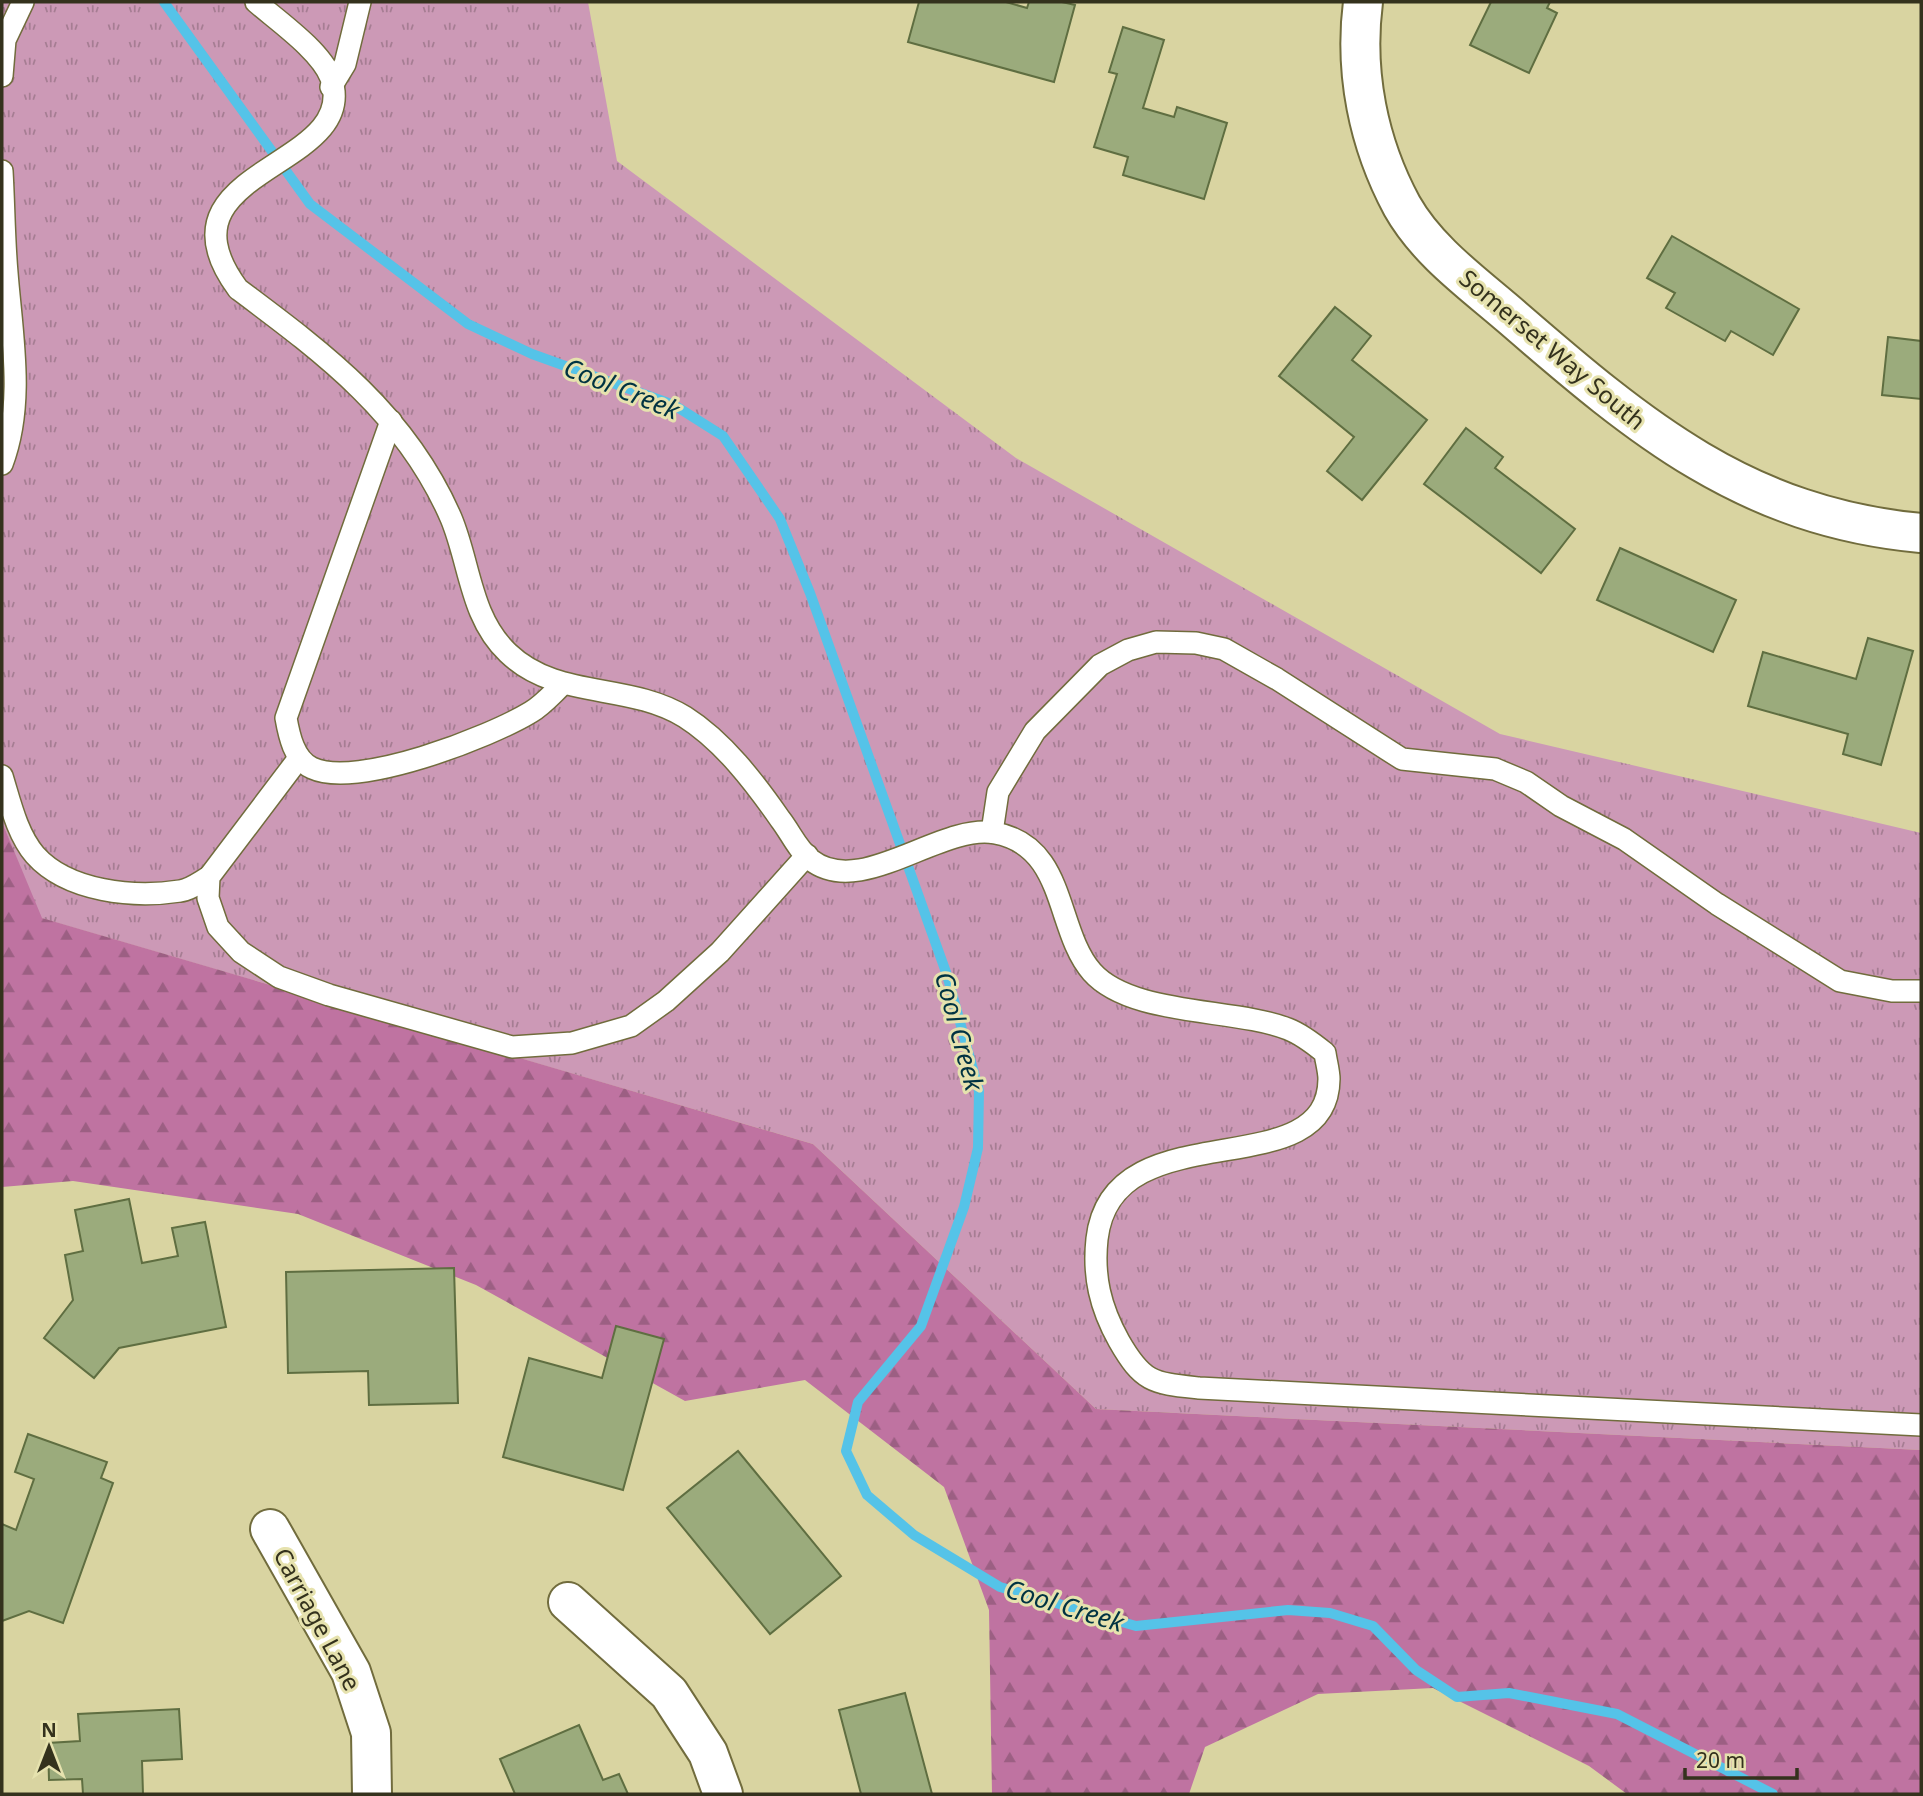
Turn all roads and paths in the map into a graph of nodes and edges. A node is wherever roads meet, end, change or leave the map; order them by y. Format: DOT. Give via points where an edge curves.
graph roads {
  1 [pos="23,2"];
  2 [pos="256,2"];
  3 [pos="360,2"];
  4 [pos="1363,2"];
  5 [pos="2,76"];
  6 [pos="331,88"];
  7 [pos="2,171"];
  8 [pos="391,421"];
  9 [pos="2,464"];
  10 [pos="1921,533"];
  11 [pos="563,684"];
  12 [pos="299,758"];
  13 [pos="2,776"];
  14 [pos="992,832"];
  15 [pos="807,855"];
  16 [pos="209,877"];
  17 [pos="1921,991"];
  18 [pos="1921,1425"];
  19 [pos="270,1528"];
  20 [pos="568,1602"];
  21 [pos="372,1794"];
  22 [pos="723,1794"];
  1 -- 5 [label="lane" via="5,40"];
  2 -- 6 [label="lane" via="309,47 331,78"];
  3 -- 6 [label="lane" via="345,64"];
  4 -- 10 [label="street, Somerset Way South" via="1361,77 1379,154 1404,208 1441,256 1598,392 1706,467 1825,514"];
  6 -- 8 [label="lane" via="332,107 316,135 222,206 215,231 226,272 238,289 350,376"];
  7 -- 9 [label="lane" via="15,384 12,438"];
  8 -- 11 [label="lane" via="451,517 475,600 490,632 509,654 542,678"];
  8 -- 12 [label="lane" via="286,718"];
  11 -- 12 [label="lane" via="532,712 412,761 344,772 312,769"];
  11 -- 15 [label="lane" via="649,700 684,717 736,764"];
  12 -- 16 [label="lane"];
  13 -- 16 [label="lane" via="15,818 34,853 56,873 88,887 122,891 183,891"];
  14 -- 15 [label="lane" via="968,834 863,870 833,870 812,862"];
  14 -- 17 [label="lane" via="998,792 1035,731 1100,665 1156,642 1196,643 1235,655 1402,759 1495,769 1525,782 1632,845 1840,981 1892,991"];
  14 -- 18 [label="lane" via="1029,849 1050,876 1080,953 1108,985 1132,998 1287,1029 1325,1053 1329,1081 1321,1107 1295,1134 1255,1146 1171,1159 1144,1169 1113,1196 1099,1220 1098,1296 1132,1365 1157,1384"];
  15 -- 16 [label="lane" via="720,952 631,1026 572,1043 512,1047 279,977 241,952 218,927 208,898"];
  19 -- 21 [label="street, Carriage Lane" via="351,1672 371,1733"];
  20 -- 22 [label="street" via="669,1692 708,1752"];
}
